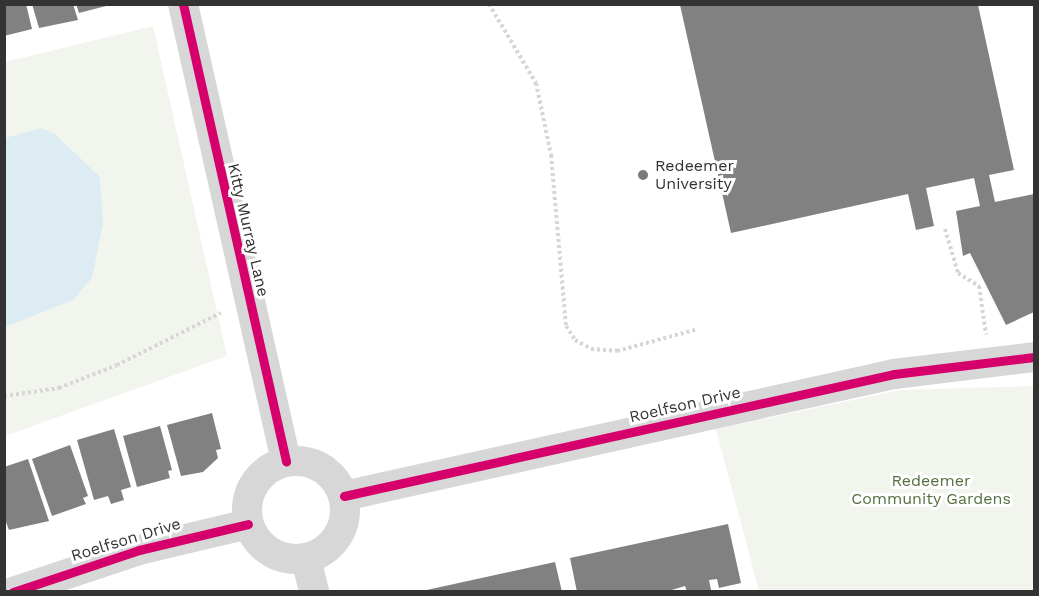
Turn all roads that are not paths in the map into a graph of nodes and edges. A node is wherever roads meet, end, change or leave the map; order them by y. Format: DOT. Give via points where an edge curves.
graph roads {
  1 [pos="183,4"];
  2 [pos="1035,357"];
  3 [pos="286,462"];
  4 [pos="344,496"];
  5 [pos="248,524"];
  6 [pos="306,559"];
  7 [pos="13,591"];
  8 [pos="314,591"];
  1 -- 3 [label="street, Kitty Murray Lane"];
  2 -- 4 [label="street, Roelfson Drive" via="913,370"];
  3 -- 4 [label="street" via="301,461 328,472"];
  3 -- 5 [label="street" via="258,478 246,508"];
  4 -- 6 [label="street" via="346,513 334,543"];
  5 -- 6 [label="street" via="264,548 277,556"];
  5 -- 7 [label="street, Roelfson Drive" via="139,550"];
  6 -- 8 [label="street"];
}
